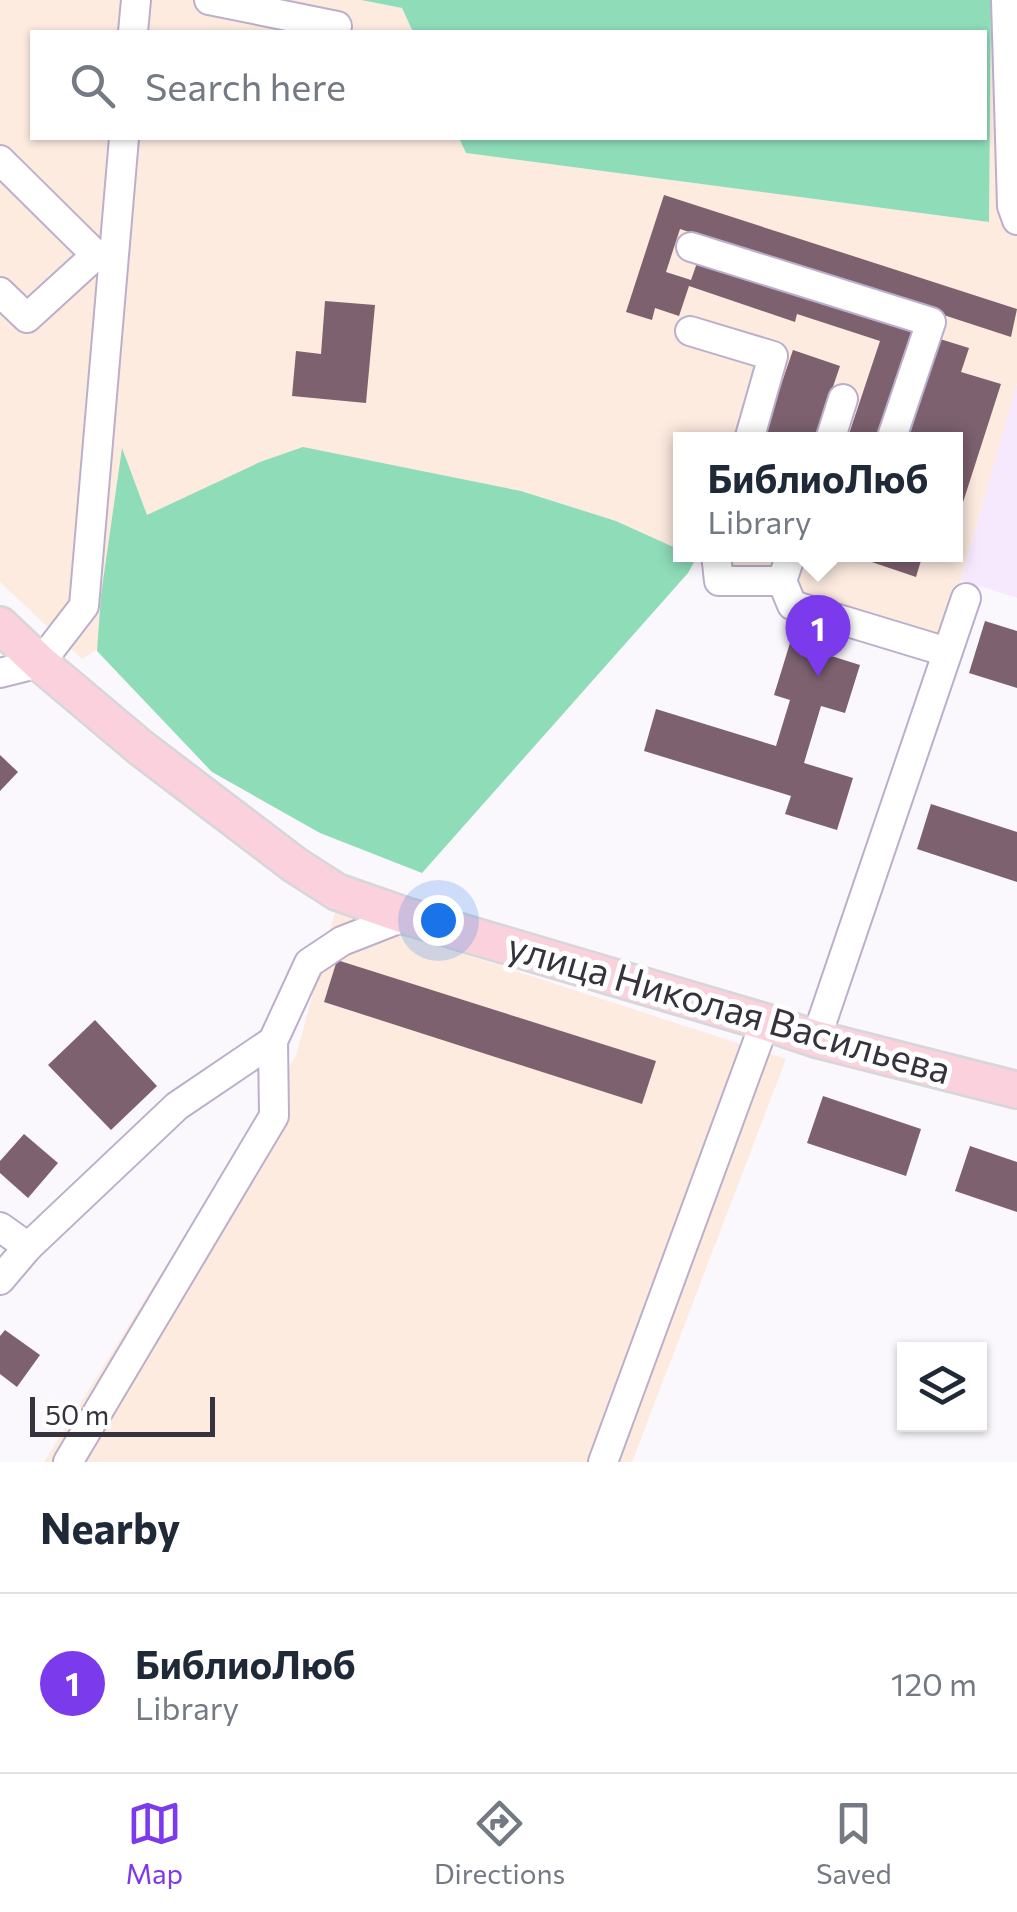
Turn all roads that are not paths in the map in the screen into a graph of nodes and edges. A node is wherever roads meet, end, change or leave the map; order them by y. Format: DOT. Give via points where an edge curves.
graph roads {
  1 [pos="136,0"];
  2 [pos="209,0"];
  3 [pos="1006,0"];
  4 [pos="338,26"];
  5 [pos="133,30"];
  6 [pos="124,140"];
  7 [pos="0,160"];
  8 [pos="1017,220"];
  9 [pos="691,247"];
  10 [pos="0,292"];
  11 [pos="690,331"];
  12 [pos="843,399"];
  13 [pos="751,432"];
  14 [pos="833,432"];
  15 [pos="894,432"];
  16 [pos="717,562"];
  17 [pos="786,568"];
  18 [pos="966,598"];
  19 [pos="0,625"];
  20 [pos="947,652"];
  21 [pos="40,663"];
  22 [pos="0,673"];
  23 [pos="406,916"];
  24 [pos="766,1022"];
  25 [pos="816,1039"];
  26 [pos="273,1041"];
  27 [pos="1017,1090"];
  28 [pos="0,1227"];
  29 [pos="28,1248"];
  30 [pos="0,1280"];
  31 [pos="68,1462"];
  32 [pos="604,1462"];
  1 -- 5 [label="street"];
  2 -- 4 [label="street"];
  3 -- 8 [label="street"];
  6 -- 21 [label="street" via="84,606"];
  7 -- 10 [label="street" via="96,255 27,318"];
  9 -- 15 [label="street" via="931,322"];
  11 -- 13 [label="street" via="773,356"];
  12 -- 14 [label="street"];
  16 -- 17 [label="street" via="719,580"];
  17 -- 20 [label="street" via="792,605"];
  18 -- 20 [label="street"];
  19 -- 21 [label="main road, улица Николая Васильева"];
  20 -- 25 [label="street"];
  21 -- 22 [label="street"];
  21 -- 23 [label="main road, улица Николая Васильева" via="295,865 337,892"];
  23 -- 24 [label="main road, улица Николая Васильева"];
  23 -- 26 [label="street" via="342,940 309,963"];
  24 -- 25 [label="main road, улица Николая Васильева"];
  24 -- 32 [label="street"];
  25 -- 27 [label="main road, улица Николая Васильева"];
  26 -- 29 [label="street" via="177,1106"];
  26 -- 31 [label="street" via="274,1116"];
  28 -- 29 [label="street"];
  29 -- 30 [label="street"];
}
